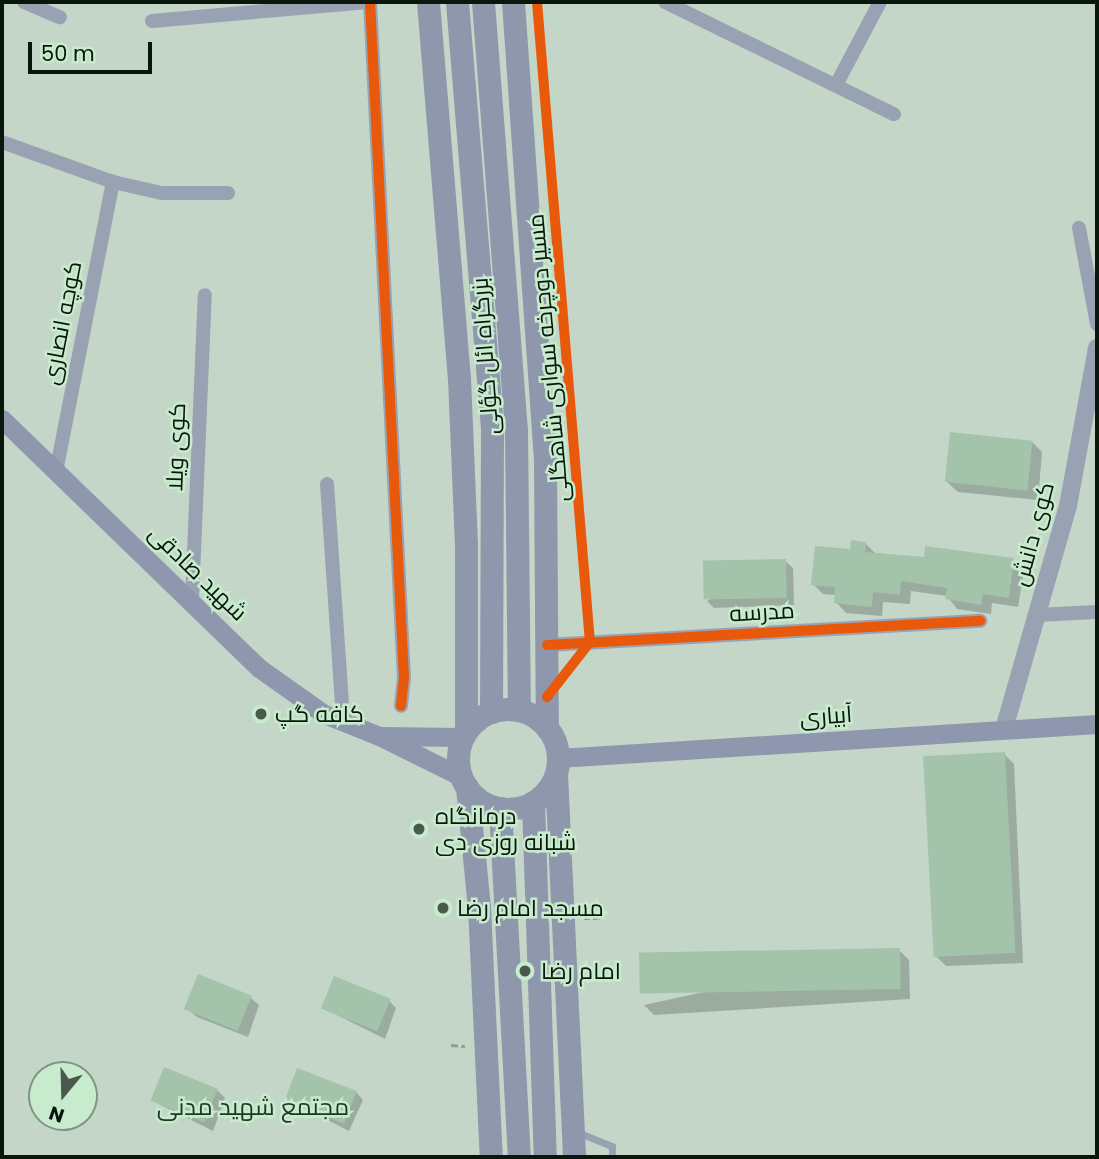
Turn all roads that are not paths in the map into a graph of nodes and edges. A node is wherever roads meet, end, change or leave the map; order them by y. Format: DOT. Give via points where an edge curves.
graph roads {
  1 [pos="24,2"];
  2 [pos="369,2"];
  3 [pos="428,2"];
  4 [pos="457,2"];
  5 [pos="483,2"];
  6 [pos="513,2"];
  7 [pos="665,2"];
  8 [pos="880,2"];
  9 [pos="60,17"];
  10 [pos="152,20"];
  11 [pos="836,85"];
  12 [pos="894,114"];
  13 [pos="2,142"];
  14 [pos="113,182"];
  15 [pos="228,193"];
  16 [pos="1079,228"];
  17 [pos="205,295"];
  18 [pos="1097,324"];
  19 [pos="1097,348"];
  20 [pos="1092,412"];
  21 [pos="2,419"];
  22 [pos="56,472"];
  23 [pos="327,484"];
  24 [pos="192,600"];
  25 [pos="1097,612"];
  26 [pos="1037,615"];
  27 [pos="980,621"];
  28 [pos="547,645"];
  29 [pos="401,706"];
  30 [pos="519,710"];
  31 [pos="491,712"];
  32 [pos="343,721"];
  33 [pos="1097,724"];
  34 [pos="547,728"];
  35 [pos="1004,729"];
  36 [pos="464,734"];
  37 [pos="379,736"];
  38 [pos="557,766"];
  39 [pos="464,782"];
  40 [pos="533,802"];
  41 [pos="500,808"];
  42 [pos="573,1130"];
  43 [pos="491,1157"];
  44 [pos="519,1157"];
  45 [pos="545,1157"];
  46 [pos="574,1157"];
  47 [pos="612,1157"];
  1 -- 9 [label="street"];
  2 -- 10 [label="street"];
  2 -- 29 [label="street" via="404,677"];
  3 -- 36 [label="highway" via="458,377 466,544"];
  4 -- 31 [label="highway, بزرگراه ائل گؤلی" via="492,430"];
  5 -- 30 [label="highway, بزرگراه ائل گؤلی" via="516,430"];
  6 -- 28 [label="highway" via="545,462"];
  7 -- 11 [label="street"];
  8 -- 11 [label="street"];
  11 -- 12 [label="street"];
  13 -- 14 [label="street"];
  14 -- 15 [label="street" via="162,192"];
  14 -- 22 [label="street, کوچه انصاری"];
  16 -- 18 [label="street"];
  17 -- 24 [label="street, کوی ویلا"];
  19 -- 20 [label="street, کوی دانش"];
  20 -- 26 [label="street, کوی دانش"];
  21 -- 22 [label="main road, شهید صادقی"];
  22 -- 24 [label="main road, شهید صادقی"];
  23 -- 32 [label="street"];
  24 -- 32 [label="main road, شهید صادقی" via="259,668 324,714"];
  25 -- 26 [label="street"];
  26 -- 35 [label="street, کوی دانش"];
  27 -- 28 [label="street, مدرسه"];
  28 -- 34 [label="highway"];
  30 -- 31 [label="highway"];
  30 -- 34 [label="highway"];
  31 -- 36 [label="highway"];
  32 -- 37 [label="main road, شهید صادقی"];
  33 -- 35 [label="main road, آبیاری"];
  34 -- 38 [label="highway"];
  35 -- 38 [label="main road, آبیاری"];
  36 -- 37 [label="main road, شهید صادقی"];
  36 -- 39 [label="highway" via="458,764"];
  37 -- 39 [label="main road, شهید صادقی"];
  38 -- 40 [label="highway"];
  38 -- 42 [label="highway"];
  39 -- 41 [label="highway" via="487,804"];
  39 -- 43 [label="highway" via="479,907"];
  40 -- 41 [label="highway"];
  40 -- 45 [label="highway"];
  41 -- 44 [label="highway"];
  42 -- 46 [label="highway"];
  42 -- 47 [label="lane" via="612,1146"];
}
